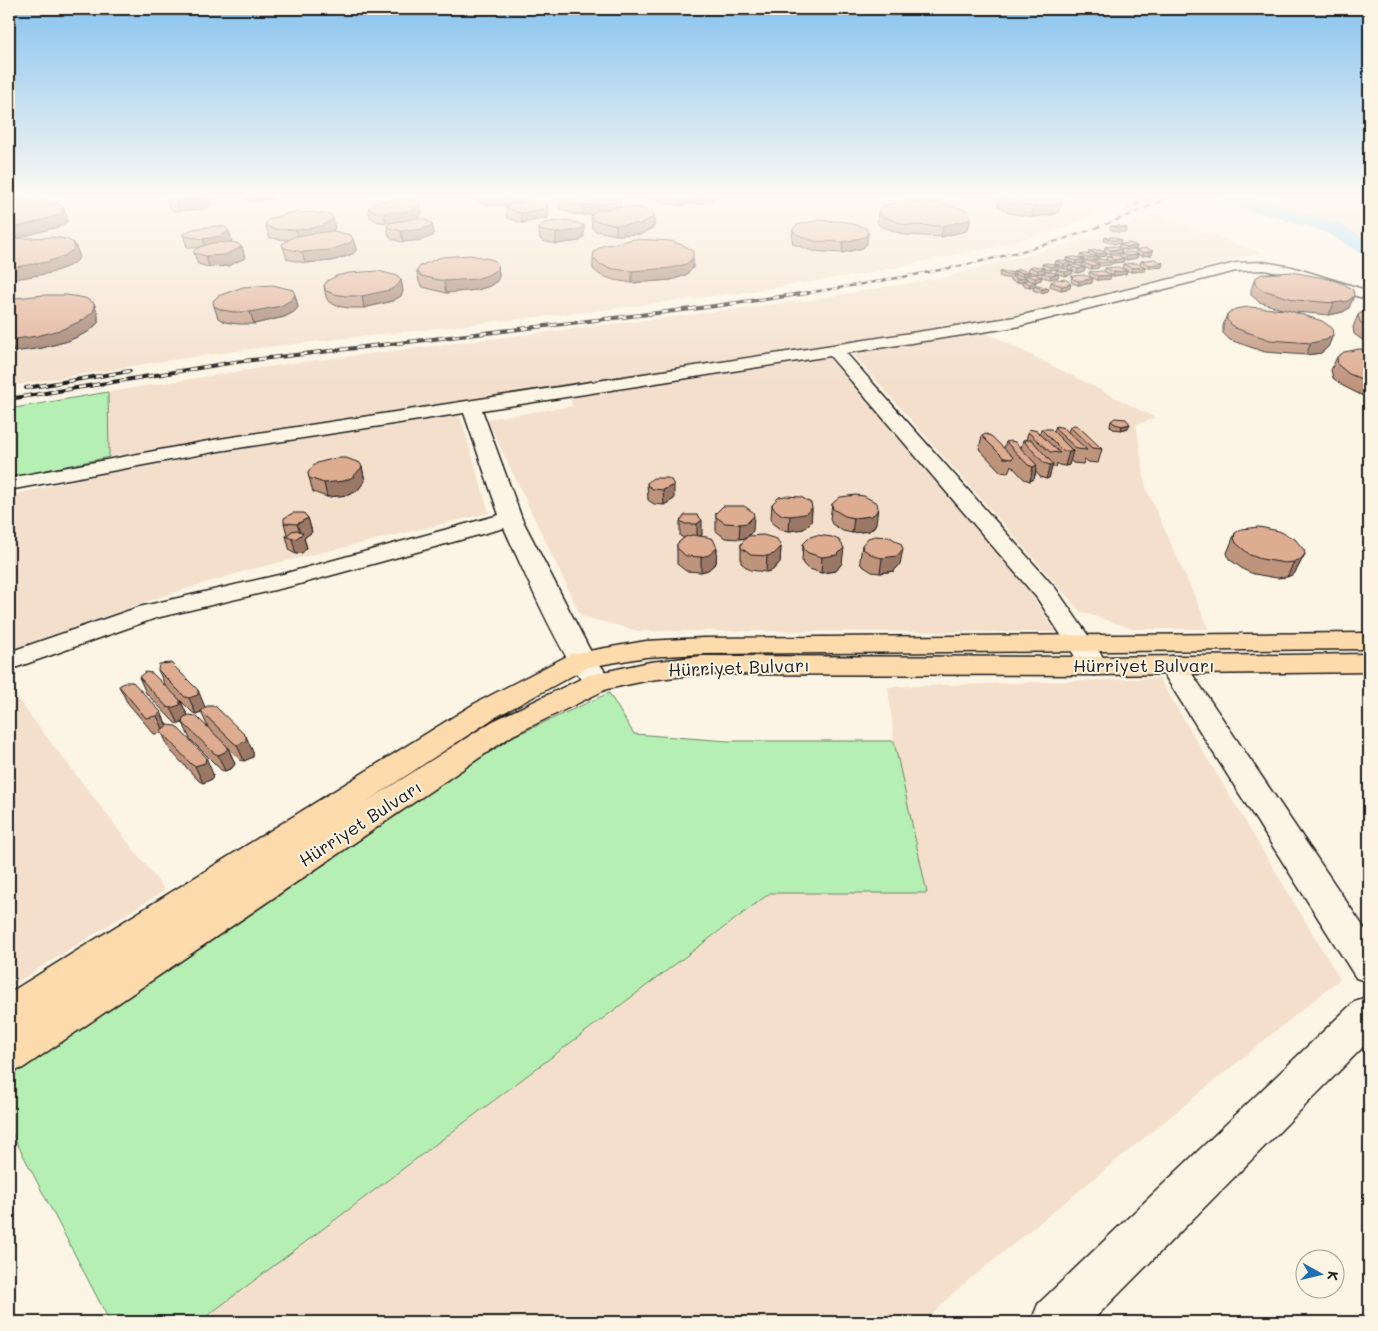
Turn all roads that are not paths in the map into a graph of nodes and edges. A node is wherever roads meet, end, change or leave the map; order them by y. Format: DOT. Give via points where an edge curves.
graph roads {
  1 [pos="1369,296"];
  2 [pos="834,350"];
  3 [pos="471,407"];
  4 [pos="9,484"];
  5 [pos="511,519"];
  6 [pos="1369,641"];
  7 [pos="1087,654"];
  8 [pos="9,662"];
  9 [pos="1369,663"];
  10 [pos="1172,665"];
  11 [pos="590,671"];
  12 [pos="1369,966"];
  13 [pos="9,1014"];
  14 [pos="1369,1014"];
  15 [pos="9,1054"];
  16 [pos="1056,1322"];
  1 -- 2 [label="street" via="1286,270 1264,266 1236,267 1015,322"];
  2 -- 3 [label="street"];
  2 -- 7 [label="street" via="1047,594"];
  3 -- 4 [label="street" via="219,445"];
  3 -- 5 [label="street"];
  5 -- 8 [label="street" via="287,580 148,612"];
  5 -- 11 [label="street"];
  6 -- 7 [label="main road, Hürriyet Bulvarı"];
  7 -- 10 [label="main road, Hürriyet Bulvarı"];
  7 -- 11 [label="main road, Hürriyet Bulvarı"];
  9 -- 10 [label="main road, Hürriyet Bulvarı"];
  10 -- 12 [label="street"];
  11 -- 13 [label="main road, Hürriyet Bulvarı" via="484,711"];
  11 -- 15 [label="main road, Hürriyet Bulvarı"];
  14 -- 16 [label="street"];
}
